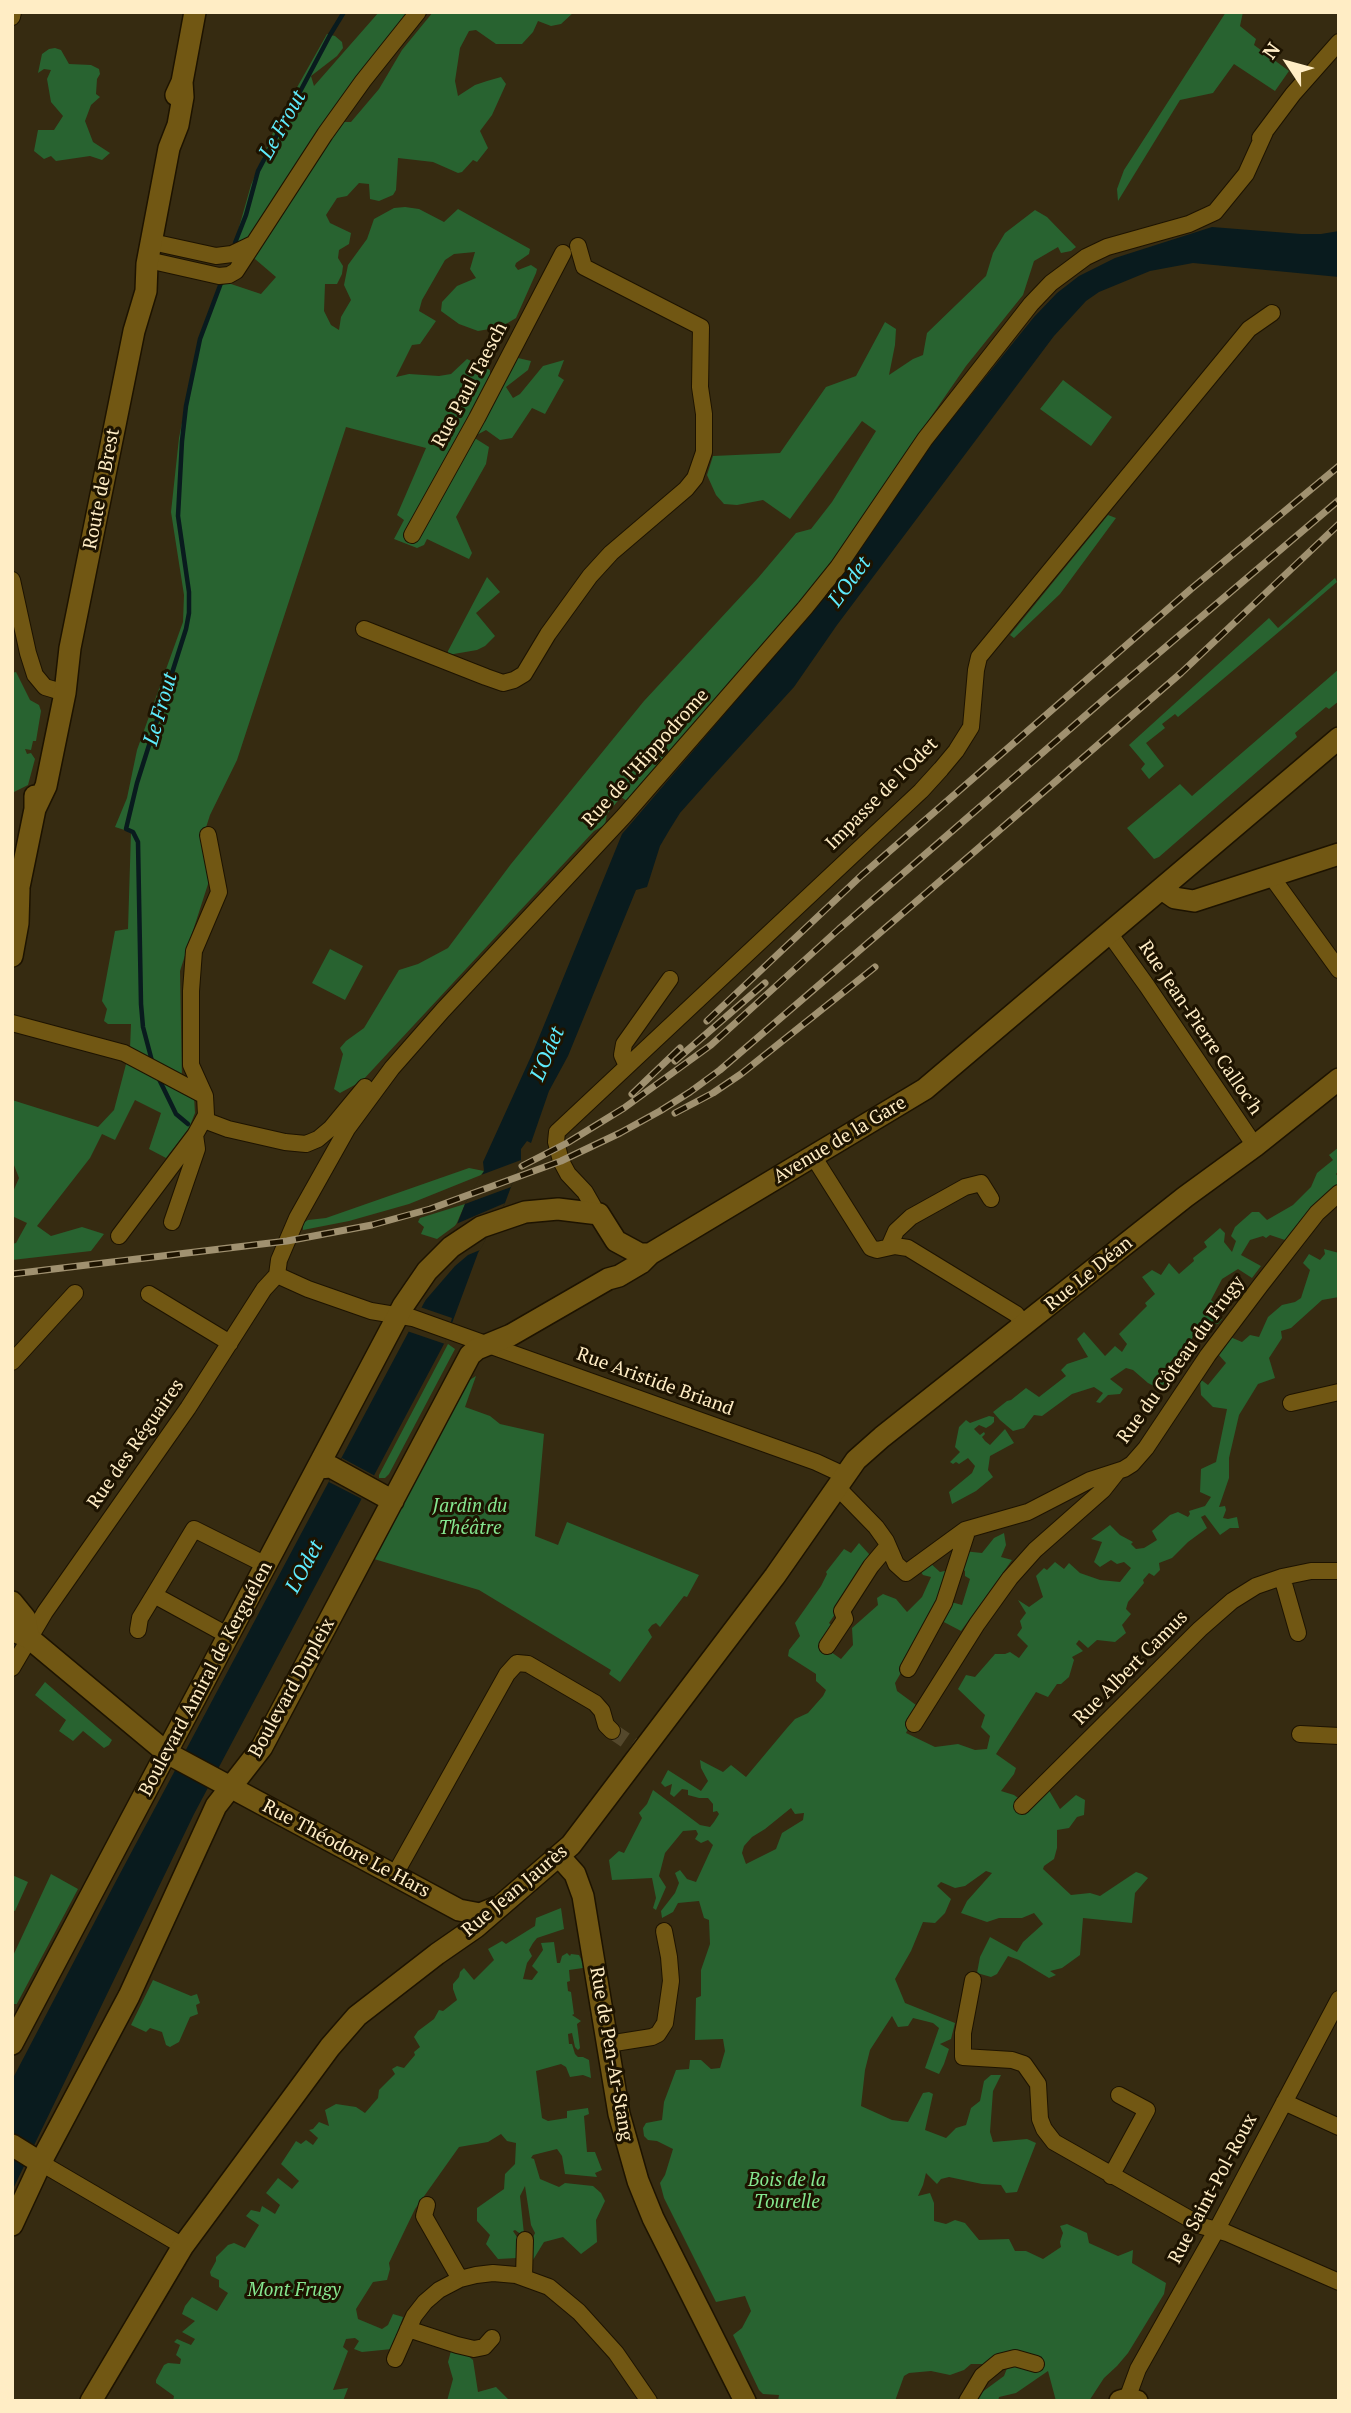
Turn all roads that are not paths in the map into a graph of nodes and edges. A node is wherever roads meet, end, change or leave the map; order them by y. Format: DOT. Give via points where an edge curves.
graph roads {
  1 [pos="195,12"];
  2 [pos="418,12"];
  3 [pos="1339,42"];
  4 [pos="578,246"];
  5 [pos="563,253"];
  6 [pos="149,255"];
  7 [pos="1272,313"];
  8 [pos="412,536"];
  9 [pos="12,580"];
  10 [pos="364,629"];
  11 [pos="60,692"];
  12 [pos="1339,738"];
  13 [pos="208,835"];
  14 [pos="1339,854"];
  15 [pos="1272,876"];
  16 [pos="1162,889"];
  17 [pos="15,896"];
  18 [pos="1109,933"];
  19 [pos="12,957"];
  20 [pos="1339,971"];
  21 [pos="670,979"];
  22 [pos="12,1023"];
  23 [pos="627,1066"];
  24 [pos="392,1068"];
  25 [pos="1339,1079"];
  26 [pos="209,1106"];
  27 [pos="195,1135"];
  28 [pos="1255,1146"];
  29 [pos="813,1156"];
  30 [pos="574,1181"];
  31 [pos="1339,1194"];
  32 [pos="991,1199"];
  33 [pos="564,1209"];
  34 [pos="594,1212"];
  35 [pos="172,1222"];
  36 [pos="119,1236"];
  37 [pos="617,1241"];
  38 [pos="888,1247"];
  39 [pos="650,1254"];
  40 [pos="277,1275"];
  41 [pos="608,1279"];
  42 [pos="75,1293"];
  43 [pos="149,1294"];
  44 [pos="407,1316"];
  45 [pos="1026,1325"];
  46 [pos="230,1343"];
  47 [pos="486,1346"];
  48 [pos="12,1362"];
  49 [pos="1339,1392"];
  50 [pos="1290,1403"];
  51 [pos="327,1469"];
  52 [pos="1118,1471"];
  53 [pos="841,1481"];
  54 [pos="393,1501"];
  55 [pos="965,1530"];
  56 [pos="887,1547"];
  57 [pos="266,1565"];
  58 [pos="1339,1572"];
  59 [pos="1282,1577"];
  60 [pos="154,1595"];
  61 [pos="12,1602"];
  62 [pos="138,1630"];
  63 [pos="1298,1633"];
  64 [pos="21,1634"];
  65 [pos="229,1636"];
  66 [pos="827,1646"];
  67 [pos="12,1668"];
  68 [pos="908,1669"];
  69 [pos="915,1724"];
  70 [pos="612,1731"];
  71 [pos="1300,1734"];
  72 [pos="1339,1737"];
  73 [pos="174,1756"];
  74 [pos="222,1782"];
  75 [pos="1022,1807"];
  76 [pos="559,1856"];
  77 [pos="394,1875"];
  78 [pos="500,1905"];
  79 [pos="463,1911"];
  80 [pos="663,1931"];
  81 [pos="463,1936"];
  82 [pos="973,1980"];
  83 [pos="1339,1999"];
  84 [pos="12,2044"];
  85 [pos="608,2044"];
  86 [pos="1119,2095"];
  87 [pos="1284,2102"];
  88 [pos="1339,2127"];
  89 [pos="12,2145"];
  90 [pos="36,2160"];
  91 [pos="1111,2176"];
  92 [pos="426,2205"];
  93 [pos="12,2225"];
  94 [pos="1217,2229"];
  95 [pos="525,2240"];
  96 [pos="183,2246"];
  97 [pos="524,2277"];
  98 [pos="460,2279"];
  99 [pos="1339,2281"];
  100 [pos="408,2329"];
  101 [pos="492,2338"];
  102 [pos="395,2359"];
  103 [pos="1036,2364"];
  104 [pos="1128,2400"];
  105 [pos="91,2401"];
  106 [pos="649,2401"];
  107 [pos="746,2401"];
  108 [pos="967,2401"];
  1 -- 6 [label="main road, Route de Brest" via="181,109"];
  2 -- 6 [label="street" via="330,127 241,267 219,276"];
  3 -- 24 [label="street, Rue de l'Hippodrome" via="1265,132 1251,165 1214,212 1197,222 1086,257 1031,304 942,416 838,568 791,625 624,816"];
  4 -- 10 [label="street" via="584,267 701,327 704,452 695,478 604,561 571,601 524,674 514,680 503,683"];
  5 -- 8 [label="street, Rue Paul Taesch"];
  6 -- 11 [label="main road, Route de Brest" via="146,291 70,648 61,668"];
  7 -- 23 [label="street, Impasse de l'Odet" via="1249,329 979,657 971,727 941,769"];
  9 -- 11 [label="street" via="33,668 45,687"];
  11 -- 17 [label="main road, Route de Brest"];
  12 -- 16 [label="main road, Avenue de la Gare"];
  13 -- 26 [label="street" via="219,892 194,951 191,1065"];
  14 -- 15 [label="main road"];
  15 -- 16 [label="main road" via="1194,901 1175,898"];
  15 -- 20 [label="street"];
  16 -- 18 [label="main road, Avenue de la Gare"];
  17 -- 19 [label="main road, Route de Brest" via="18,923"];
  18 -- 28 [label="street, Rue Jean-Pierre Calloc'h"];
  18 -- 29 [label="main road, Avenue de la Gare" via="925,1089"];
  21 -- 23 [label="street" via="624,1044"];
  22 -- 26 [label="street" via="124,1053"];
  23 -- 30 [label="street, Impasse de l'Odet" via="557,1132 561,1161"];
  24 -- 26 [label="street" via="375,1076 324,1135 306,1143 228,1129"];
  24 -- 40 [label="street, Rue de l'Hippodrome" via="347,1129 302,1209"];
  25 -- 28 [label="main road, Rue Le Déan"];
  26 -- 27 [label="street"];
  27 -- 35 [label="street" via="197,1149"];
  27 -- 36 [label="street"];
  28 -- 45 [label="main road, Rue Le Déan"];
  29 -- 38 [label="street" via="868,1245 874,1250"];
  29 -- 39 [label="main road, Avenue de la Gare"];
  30 -- 33 [label="street"];
  30 -- 34 [label="street, Impasse de l'Odet"];
  31 -- 52 [label="street, Rue du Côteau du Frugy" via="1317,1213 1237,1315 1143,1452"];
  32 -- 38 [label="street" via="981,1183 965,1187 904,1222"];
  33 -- 34 [label="main road, Boulevard Amiral de Kerguélen"];
  33 -- 44 [label="main road, Boulevard Amiral de Kerguélen" via="497,1220 466,1235 420,1280"];
  34 -- 37 [label="main road"];
  37 -- 39 [label="main road" via="640,1254"];
  37 -- 41 [label="main road" via="617,1266"];
  38 -- 45 [label="street" via="908,1248 1016,1314"];
  39 -- 41 [label="main road, Avenue de la Gare"];
  40 -- 44 [label="street" via="372,1311"];
  40 -- 46 [label="street, Rue des Réguaires"];
  41 -- 47 [label="main road, Avenue de la Gare"];
  42 -- 48 [label="street"];
  43 -- 46 [label="street"];
  44 -- 47 [label="street, Rue Aristide Briand"];
  44 -- 51 [label="main road, Boulevard Amiral de Kerguélen"];
  45 -- 53 [label="main road, Rue Le Déan" via="874,1444"];
  46 -- 64 [label="street, Rue des Réguaires" via="60,1590"];
  47 -- 53 [label="street, Rue Aristide Briand" via="812,1460"];
  47 -- 54 [label="main road, Boulevard Dupleix" via="467,1360"];
  49 -- 50 [label="street"];
  51 -- 54 [label="main road"];
  51 -- 57 [label="main road, Boulevard Amiral de Kerguélen"];
  52 -- 55 [label="street, Rue du Côteau du Frugy" via="1028,1512"];
  52 -- 69 [label="street" via="1010,1578"];
  53 -- 56 [label="street, Rue du Côteau du Frugy"];
  53 -- 76 [label="main road, Rue Jean Jaurès" via="775,1576 637,1749"];
  54 -- 74 [label="main road, Boulevard Dupleix" via="262,1747"];
  55 -- 56 [label="street, Rue du Côteau du Frugy" via="906,1573"];
  55 -- 68 [label="street" via="944,1602"];
  56 -- 66 [label="street" via="862,1577 842,1611 845,1619"];
  57 -- 60 [label="street" via="194,1529"];
  57 -- 65 [label="main road, Boulevard Amiral de Kerguélen"];
  58 -- 59 [label="street, Rue Albert Camus"];
  59 -- 63 [label="street"];
  59 -- 75 [label="street, Rue Albert Camus" via="1256,1586 1220,1610"];
  60 -- 62 [label="street" via="139,1618"];
  60 -- 65 [label="street"];
  61 -- 64 [label="main road" via="25,1618"];
  64 -- 67 [label="street, Rue des Réguaires"];
  64 -- 73 [label="main road, Rue Théodore Le Hars"];
  65 -- 73 [label="main road, Boulevard Amiral de Kerguélen"];
  70 -- 77 [label="street" via="595,1703 517,1662"];
  71 -- 72 [label="street"];
  73 -- 74 [label="main road, Rue Théodore Le Hars"];
  73 -- 84 [label="main road, Boulevard Amiral de Kerguélen"];
  74 -- 77 [label="main road, Rue Théodore Le Hars"];
  74 -- 90 [label="main road, Boulevard Dupleix" via="216,1805 107,2041"];
  76 -- 78 [label="main road, Rue Jean Jaurès"];
  76 -- 85 [label="main road, Rue de Pen-Ar-Stang" via="575,1874 583,1896"];
  77 -- 79 [label="main road, Rue Théodore Le Hars"];
  78 -- 79 [label="main road" via="480,1914"];
  78 -- 81 [label="main road, Rue Jean Jaurès"];
  79 -- 81 [label="main road" via="467,1922"];
  80 -- 85 [label="street" via="671,1981 665,2023 658,2034"];
  81 -- 96 [label="main road, Rue Jean Jaurès" via="344,2030"];
  82 -- 91 [label="street" via="963,2057 1024,2064 1038,2084 1040,2119 1049,2137"];
  83 -- 87 [label="street, Rue Saint-Pol-Roux"];
  85 -- 107 [label="main road, Rue de Pen-Ar-Stang" via="621,2124 644,2198"];
  86 -- 91 [label="street" via="1147,2110"];
  87 -- 88 [label="street"];
  87 -- 94 [label="street, Rue Saint-Pol-Roux"];
  89 -- 90 [label="main road"];
  90 -- 93 [label="main road, Boulevard Dupleix"];
  90 -- 96 [label="street"];
  91 -- 94 [label="street"];
  92 -- 98 [label="street" via="424,2216"];
  94 -- 99 [label="street"];
  94 -- 104 [label="street, Rue Saint-Pol-Roux" via="1138,2369"];
  95 -- 97 [label="street"];
  96 -- 105 [label="main road, Rue Jean Jaurès"];
  97 -- 98 [label="street" via="493,2273"];
  97 -- 106 [label="street" via="549,2287 592,2325"];
  98 -- 100 [label="street" via="425,2302"];
  100 -- 101 [label="street" via="474,2348 484,2347"];
  100 -- 102 [label="street"];
  103 -- 108 [label="street" via="1015,2358 999,2362 982,2376"];
}
